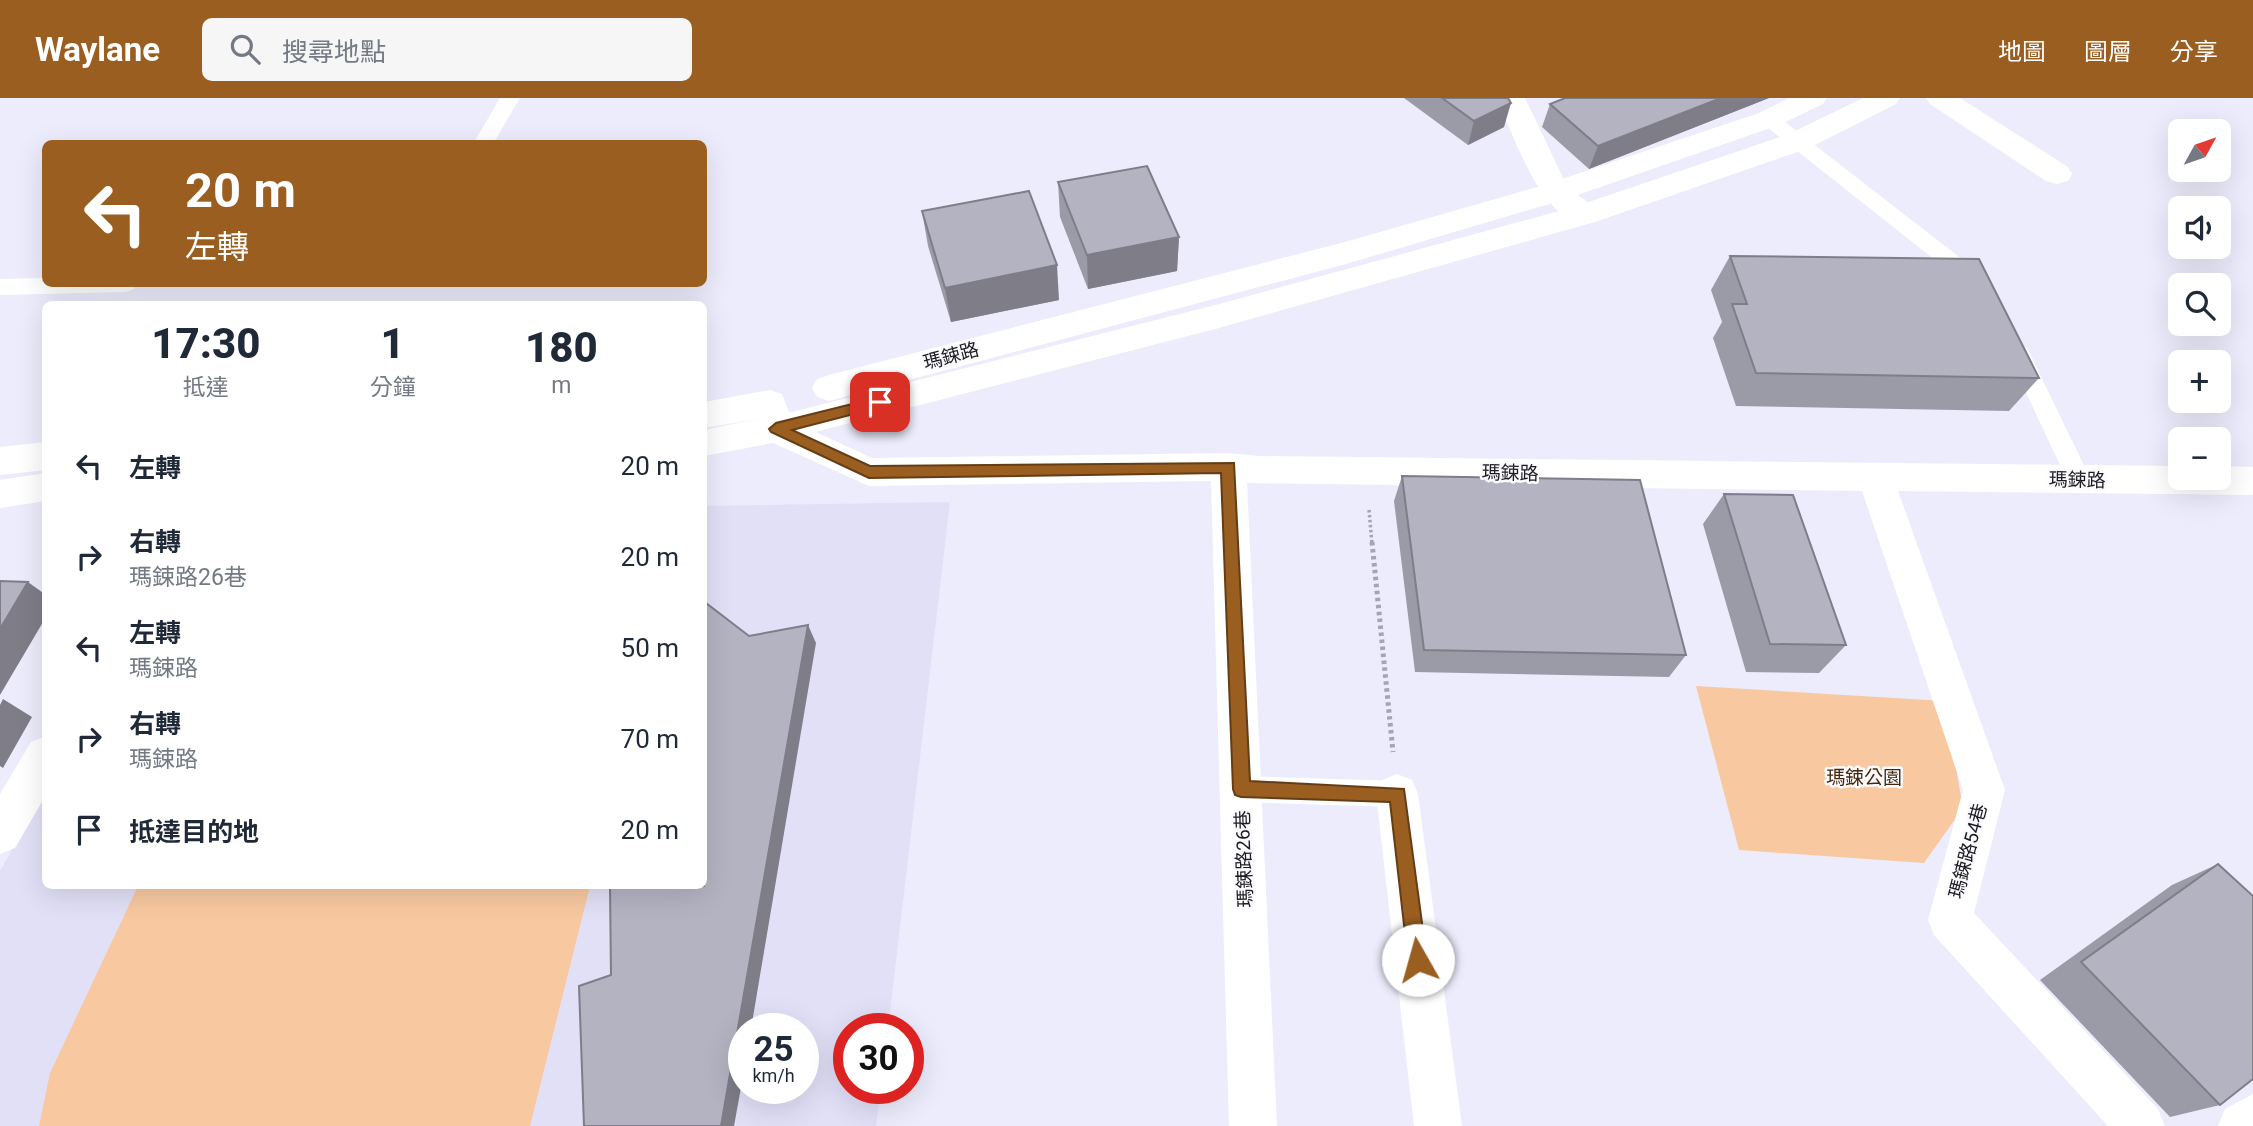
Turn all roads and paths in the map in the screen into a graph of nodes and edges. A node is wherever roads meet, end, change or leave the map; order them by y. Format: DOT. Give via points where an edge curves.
graph roads {
  1 [pos="510,98"];
  2 [pos="1511,98"];
  3 [pos="1813,98"];
  4 [pos="1886,98"];
  5 [pos="1940,98"];
  6 [pos="1769,119"];
  7 [pos="485,140"];
  8 [pos="1799,141"];
  9 [pos="2057,174"];
  10 [pos="1555,192"];
  11 [pos="1584,215"];
  12 [pos="42,286"];
  13 [pos="0,287"];
  14 [pos="1994,299"];
  15 [pos="2011,336"];
  16 [pos="707,415"];
  17 [pos="773,416"];
  18 [pos="707,442"];
  19 [pos="42,456"];
  20 [pos="0,461"];
  21 [pos="1228,467"];
  22 [pos="1365,471"];
  23 [pos="1875,478"];
  24 [pos="2079,480"];
  25 [pos="2253,481"];
  26 [pos="42,488"];
  27 [pos="0,494"];
  28 [pos="42,760"];
  29 [pos="1241,789"];
  30 [pos="1397,794"];
  31 [pos="10,796"];
  32 [pos="0,834"];
  33 [pos="2253,1118"];
  34 [pos="1253,1126"];
  35 [pos="1438,1126"];
  36 [pos="2141,1126"];
  37 [pos="2242,1126"];
  1 -- 7 [label="lane"];
  2 -- 10 [label="street"];
  3 -- 6 [label="street, 瑪鋉路"];
  4 -- 8 [label="street, 瑪鋉路"];
  5 -- 9 [label="street"];
  6 -- 8 [label="lane"];
  6 -- 10 [label="street, 瑪鋉路"];
  8 -- 11 [label="street, 瑪鋉路"];
  8 -- 14 [label="lane" via="1969,274"];
  10 -- 11 [label="street"];
  10 -- 17 [label="street, 瑪鋉路"];
  11 -- 17 [label="street, 瑪鋉路" via="1245,309"];
  12 -- 13 [label="lane"];
  15 -- 24 [label="lane"];
  16 -- 17 [label="street, 瑪鋉路"];
  17 -- 18 [label="street, 瑪鋉路"];
  17 -- 21 [label="street, 瑪鋉路" via="869,472"];
  19 -- 20 [label="street"];
  21 -- 22 [label="street, 瑪鋉路"];
  21 -- 29 [label="street, 瑪鋉路26巷"];
  22 -- 23 [label="street, 瑪鋉路"];
  22 -- 30 [label="path"];
  23 -- 24 [label="street, 瑪鋉路"];
  23 -- 36 [label="street, 瑪鋉路54巷" via="1984,790 1950,920"];
  24 -- 25 [label="street, 瑪鋉路"];
  26 -- 27 [label="street"];
  28 -- 31 [label="street"];
  29 -- 30 [label="lane"];
  29 -- 34 [label="street, 瑪鋉路26巷"];
  30 -- 35 [label="street"];
  31 -- 32 [label="street"];
  33 -- 37 [label="street"];
}
